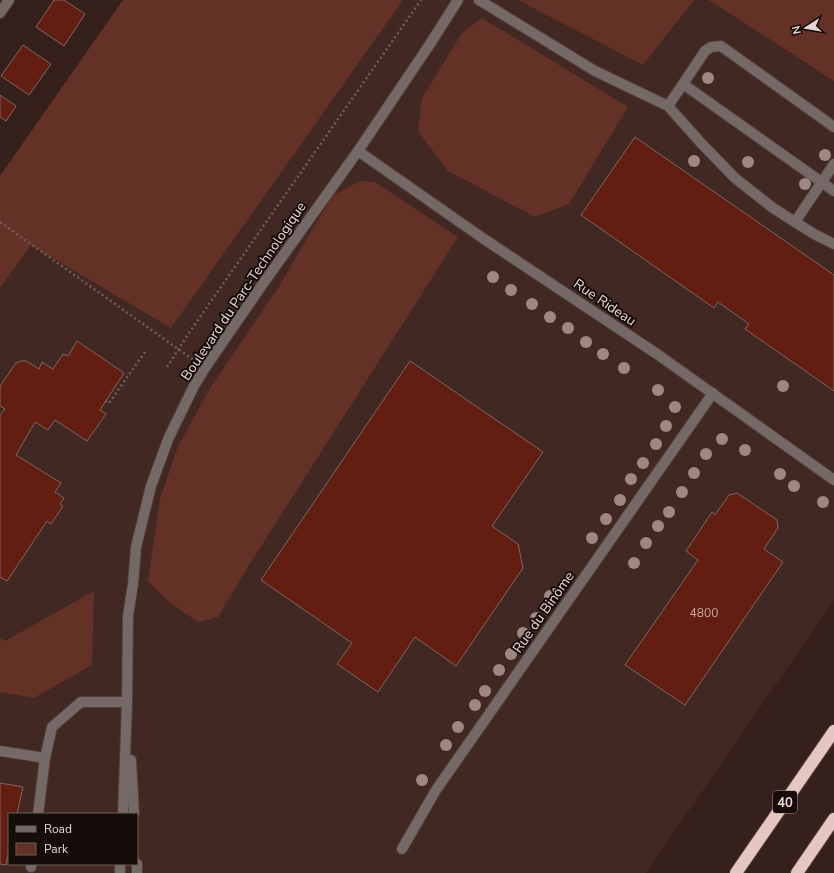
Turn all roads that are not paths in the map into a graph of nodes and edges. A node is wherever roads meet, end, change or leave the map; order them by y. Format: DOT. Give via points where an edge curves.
graph roads {
  1 [pos="10,0"];
  2 [pos="458,0"];
  3 [pos="479,0"];
  4 [pos="0,14"];
  5 [pos="684,84"];
  6 [pos="668,106"];
  7 [pos="834,127"];
  8 [pos="358,151"];
  9 [pos="834,164"];
  10 [pos="821,182"];
  11 [pos="834,191"];
  12 [pos="795,222"];
  13 [pos="834,244"];
  14 [pos="713,393"];
  15 [pos="834,480"];
  16 [pos="127,702"];
  17 [pos="834,731"];
  18 [pos="0,751"];
  19 [pos="45,758"];
  20 [pos="38,813"];
  21 [pos="123,813"];
  22 [pos="134,813"];
  23 [pos="834,820"];
  24 [pos="402,849"];
  25 [pos="736,873"];
  26 [pos="797,873"];
  1 -- 4 [label="street"];
  2 -- 8 [label="street, Boulevard du Parc-Technologique"];
  3 -- 6 [label="street" via="596,72"];
  5 -- 6 [label="street"];
  5 -- 7 [label="street" via="705,51 711,47 721,46"];
  5 -- 10 [label="street"];
  6 -- 12 [label="street" via="735,178"];
  8 -- 14 [label="street, Rue Rideau"];
  8 -- 16 [label="street, Boulevard du Parc-Technologique" via="205,368 169,437 151,486 136,547 128,616"];
  9 -- 10 [label="street"];
  10 -- 11 [label="street"];
  10 -- 12 [label="street"];
  12 -- 13 [label="street"];
  14 -- 15 [label="street, Rue Rideau"];
  14 -- 24 [label="street, Rue du Binôme" via="436,790"];
  16 -- 19 [label="street" via="81,702 52,727"];
  16 -- 21 [label="street, Boulevard du Parc-Technologique"];
  16 -- 22 [label="street, Boulevard du Parc-Technologique"];
  17 -- 25 [label="highway, 40"];
  18 -- 19 [label="street"];
  19 -- 20 [label="street"];
  23 -- 26 [label="highway"];
}
